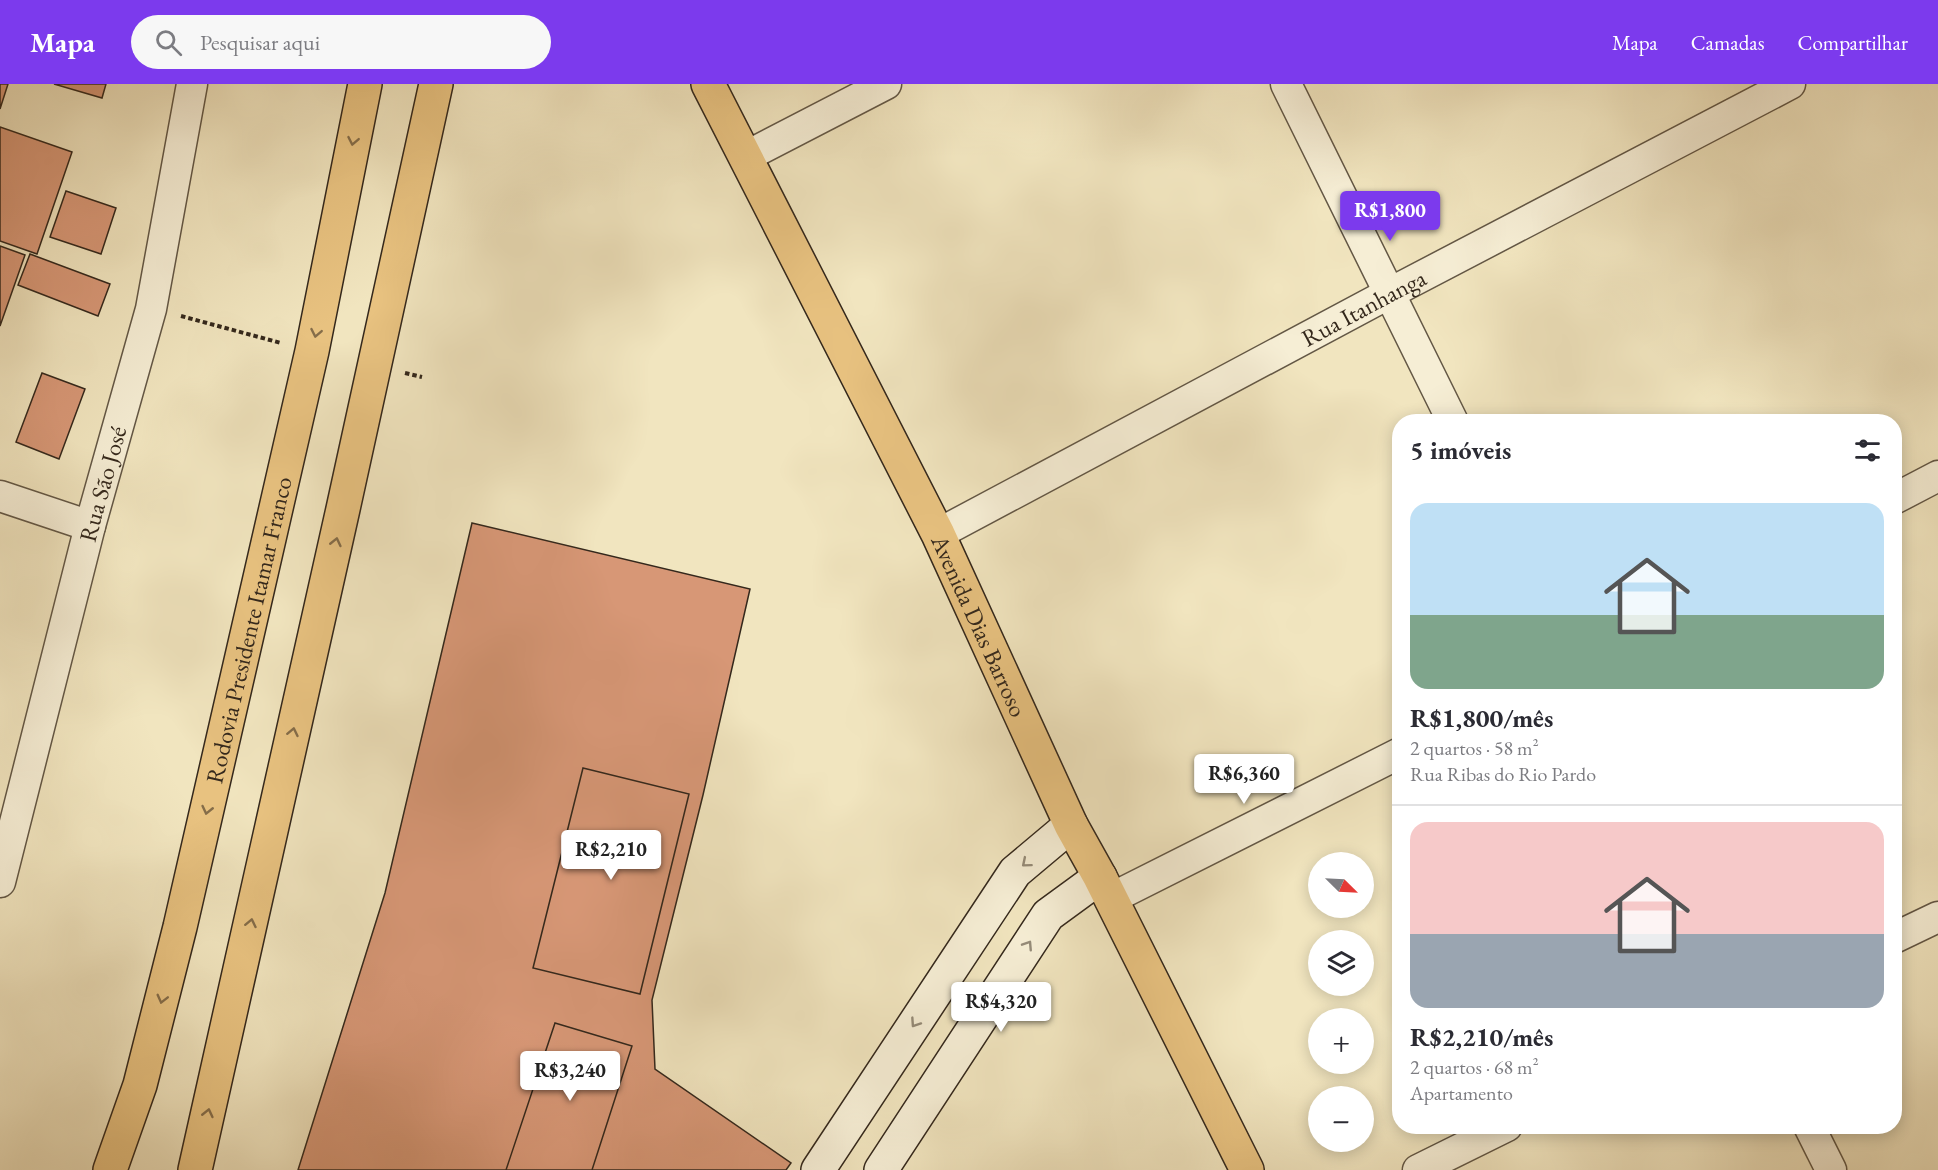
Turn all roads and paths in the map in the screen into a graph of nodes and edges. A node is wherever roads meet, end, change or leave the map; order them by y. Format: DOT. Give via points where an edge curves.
graph roads {
  1 [pos="192,84"];
  2 [pos="364,84"];
  3 [pos="436,84"];
  4 [pos="708,84"];
  5 [pos="886,84"];
  6 [pos="1286,84"];
  7 [pos="1790,84"];
  8 [pos="745,157"];
  9 [pos="1388,294"];
  10 [pos="1449,414"];
  11 [pos="1938,476"];
  12 [pos="1902,495"];
  13 [pos="0,496"];
  14 [pos="90,526"];
  15 [pos="938,534"];
  16 [pos="1392,757"];
  17 [pos="1071,825"];
  18 [pos="0,882"];
  19 [pos="1105,888"];
  20 [pos="1938,917"];
  21 [pos="1902,934"];
  22 [pos="876,1082"];
  23 [pos="921,1109"];
  24 [pos="1491,1134"];
  25 [pos="1813,1134"];
  26 [pos="110,1170"];
  27 [pos="195,1170"];
  28 [pos="818,1170"];
  29 [pos="881,1170"];
  30 [pos="1247,1170"];
  31 [pos="1418,1170"];
  32 [pos="1831,1170"];
  1 -- 14 [label="street, Rua São José" via="151,309"];
  2 -- 26 [label="main road, Rodovia Presidente Itamar Franco, one-way" via="312,351 180,927 140,1085"];
  27 -- 3 [label="main road, one-way"];
  4 -- 8 [label="main road, Avenida Dias Barroso"];
  5 -- 8 [label="street"];
  6 -- 9 [label="street"];
  7 -- 9 [label="street, Rua Itanhanga"];
  8 -- 15 [label="main road, Avenida Dias Barroso"];
  9 -- 10 [label="street"];
  9 -- 15 [label="street, Rua Itanhanga"];
  11 -- 12 [label="street"];
  13 -- 14 [label="street"];
  14 -- 18 [label="street, Rua São José"];
  15 -- 17 [label="main road, Avenida Dias Barroso"];
  16 -- 19 [label="street"];
  17 -- 19 [label="main road, Avenida Dias Barroso"];
  17 -- 22 [label="street, one-way" via="1015,872"];
  23 -- 19 [label="street, one-way" via="1048,915"];
  19 -- 30 [label="main road, Avenida Dias Barroso"];
  20 -- 21 [label="street"];
  22 -- 23 [label="street"];
  22 -- 28 [label="street"];
  23 -- 29 [label="street"];
  24 -- 31 [label="street"];
  25 -- 32 [label="street"];
}
